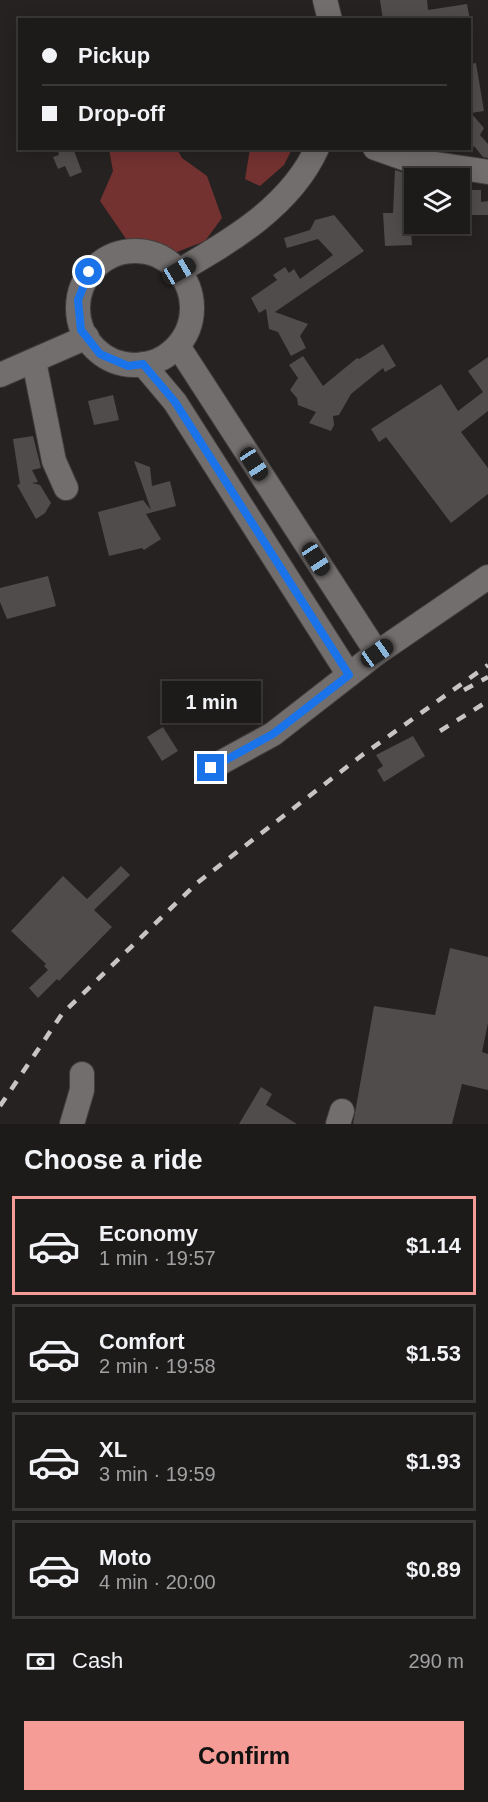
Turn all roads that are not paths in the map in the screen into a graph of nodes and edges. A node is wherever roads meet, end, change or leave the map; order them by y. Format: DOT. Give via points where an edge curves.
graph roads {
  1 [pos="325,0"];
  2 [pos="330,18"];
  3 [pos="316,150"];
  4 [pos="381,150"];
  5 [pos="488,172"];
  6 [pos="179,271"];
  7 [pos="87,337"];
  8 [pos="178,346"];
  9 [pos="34,361"];
  10 [pos="143,364"];
  11 [pos="0,375"];
  12 [pos="66,488"];
  13 [pos="488,577"];
  14 [pos="377,653"];
  15 [pos="349,675"];
  16 [pos="211,768"];
  17 [pos="82,1074"];
  18 [pos="72,1124"];
  1 -- 2 [label="street"];
  3 -- 6 [label="street" via="289,192 255,222"];
  4 -- 5 [label="street" via="409,160"];
  6 -- 7 [label="street" via="171,261 143,249 113,254 89,272 78,300 81,330"];
  6 -- 8 [label="street" via="189,285 193,315"];
  7 -- 9 [label="street"];
  7 -- 10 [label="street" via="100,354 128,366"];
  8 -- 10 [label="street" via="158,362"];
  8 -- 14 [label="street"];
  9 -- 11 [label="street"];
  9 -- 12 [label="street" via="54,462"];
  10 -- 15 [label="street" via="175,402"];
  13 -- 14 [label="street"];
  14 -- 15 [label="street"];
  15 -- 16 [label="street" via="273,734"];
  17 -- 18 [label="street" via="82,1090"];
}
